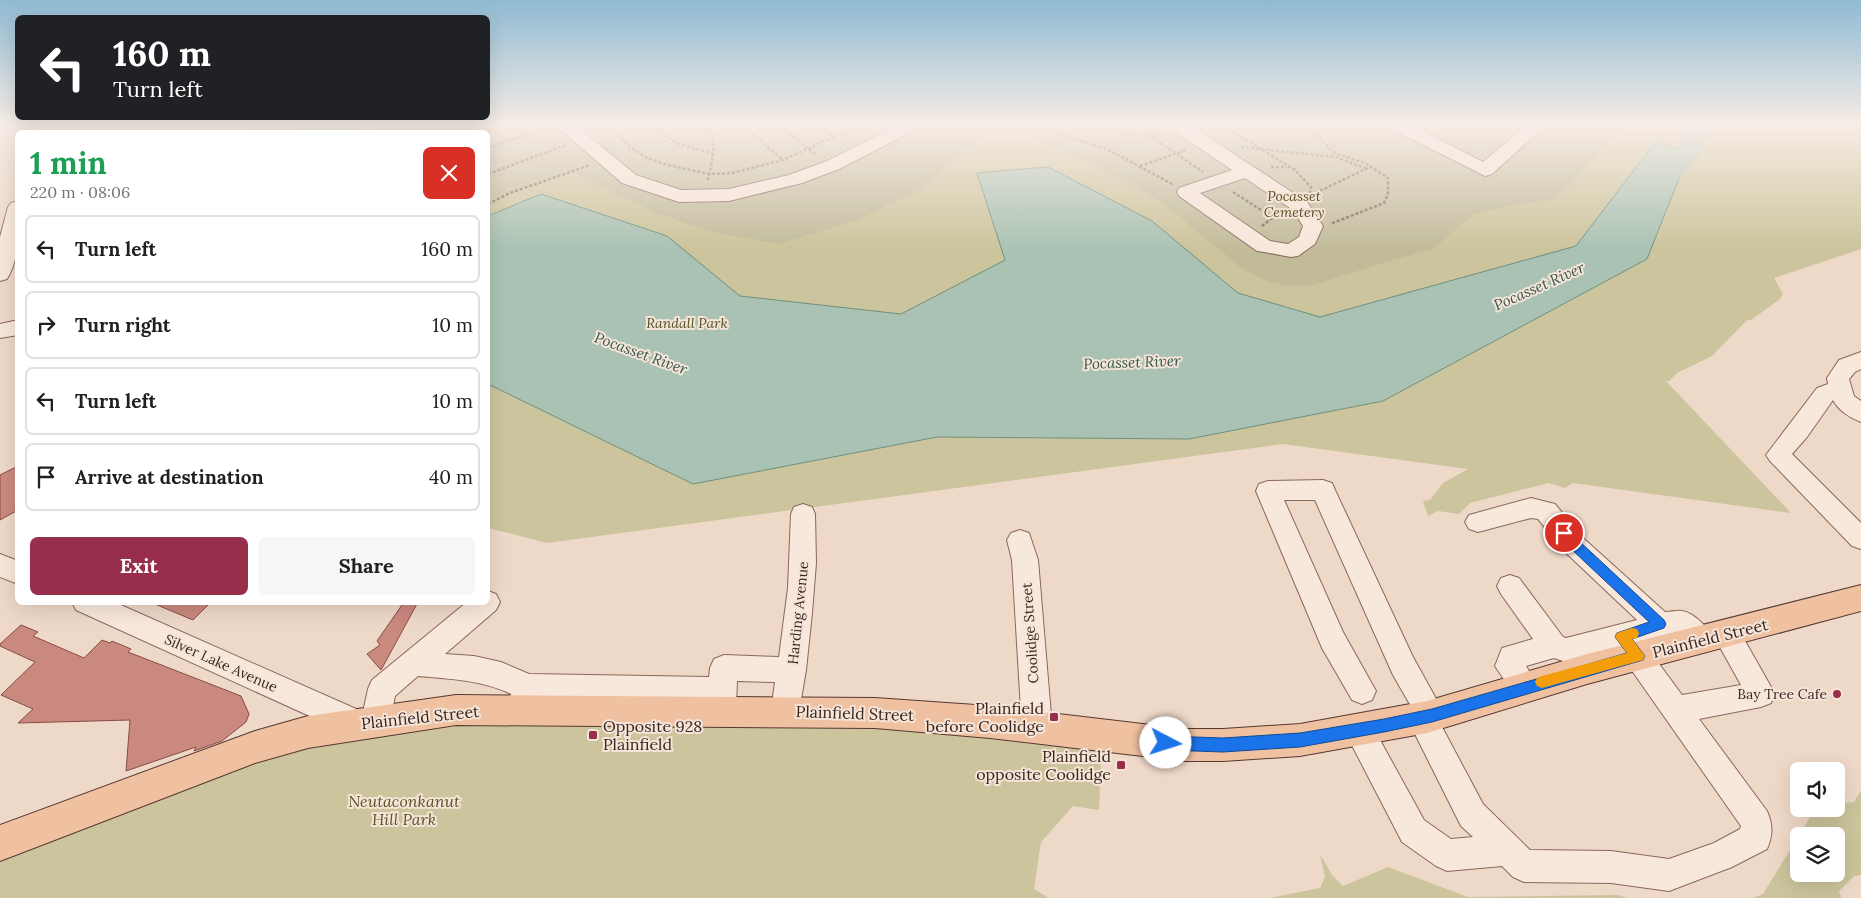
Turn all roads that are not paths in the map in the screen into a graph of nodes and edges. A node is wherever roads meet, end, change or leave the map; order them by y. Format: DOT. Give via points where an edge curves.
graph roads {
  1 [pos="613,166"];
  2 [pos="831,166"];
  3 [pos="1238,166"];
  4 [pos="1477,166"];
  5 [pos="1490,166"];
  6 [pos="1246,171"];
  7 [pos="15,200"];
  8 [pos="0,202"];
  9 [pos="15,230"];
  10 [pos="13,244"];
  11 [pos="0,274"];
  12 [pos="15,328"];
  13 [pos="0,331"];
  14 [pos="1861,360"];
  15 [pos="1841,388"];
  16 [pos="1861,413"];
  17 [pos="803,514"];
  18 [pos="1478,522"];
  19 [pos="1861,539"];
  20 [pos="1020,540"];
  21 [pos="0,565"];
  22 [pos="15,572"];
  23 [pos="1510,586"];
  24 [pos="1861,598"];
  25 [pos="91,605"];
  26 [pos="482,605"];
  27 [pos="1660,624"];
  28 [pos="1714,637"];
  29 [pos="1554,646"];
  30 [pos="1630,646"];
  31 [pos="414,663"];
  32 [pos="792,670"];
  33 [pos="1525,687"];
  34 [pos="1362,691"];
  35 [pos="525,699"];
  36 [pos="722,701"];
  37 [pos="1675,710"];
  38 [pos="785,711"];
  39 [pos="1426,716"];
  40 [pos="367,723"];
  41 [pos="1037,727"];
  42 [pos="1360,730"];
  43 [pos="0,843"];
  44 [pos="1508,850"];
  1 -- 2 [label="street" via="629,179 678,196 729,195 763,188"];
  3 -- 6 [label="street"];
  4 -- 5 [label="street" via="1485,170"];
  6 -- 6 [label="street" via="1300,206 1313,226 1308,240 1291,251 1264,246 1186,192"];
  7 -- 8 [label="street"];
  9 -- 10 [label="street"];
  10 -- 11 [label="street"];
  12 -- 13 [label="street"];
  14 -- 15 [label="street" via="1847,366 1838,378"];
  15 -- 16 [label="street" via="1844,400"];
  15 -- 19 [label="street" via="1825,394 1778,455"];
  17 -- 32 [label="street, Harding Avenue" via="804,551"];
  18 -- 27 [label="street" via="1531,508 1546,511 1573,544"];
  20 -- 41 [label="street, Coolidge Street" via="1025,560"];
  21 -- 22 [label="street"];
  23 -- 29 [label="street"];
  24 -- 28 [label="main road, Plainfield Street"];
  25 -- 40 [label="street, Silver Lake Avenue"];
  26 -- 31 [label="street"];
  27 -- 28 [label="street" via="1682,622"];
  27 -- 30 [label="street"];
  28 -- 30 [label="main road, Plainfield Street"];
  28 -- 37 [label="street" via="1761,694"];
  29 -- 30 [label="street" via="1566,650"];
  29 -- 33 [label="street" via="1512,657 1509,666"];
  30 -- 33 [label="main road, Plainfield Street"];
  30 -- 37 [label="street"];
  31 -- 35 [label="street" via="474,668 501,675"];
  31 -- 40 [label="street" via="382,689"];
  32 -- 36 [label="street" via="724,668"];
  32 -- 38 [label="street, Harding Avenue"];
  33 -- 39 [label="main road, Plainfield Street"];
  34 -- 39 [label="street" via="1332,639 1268,490 1323,490"];
  35 -- 36 [label="main road, Plainfield Street"];
  35 -- 40 [label="main road, Plainfield Street"];
  36 -- 38 [label="main road, Plainfield Street"];
  37 -- 44 [label="street" via="1756,822 1756,838 1669,876 1611,867 1524,866"];
  38 -- 41 [label="main road, Plainfield Street" via="910,714"];
  39 -- 42 [label="main road, Plainfield Street"];
  39 -- 44 [label="street" via="1472,815"];
  40 -- 43 [label="main road, Plainfield Street" via="308,732 255,747"];
  41 -- 42 [label="main road, Plainfield Street" via="1185,745 1300,740"];
  42 -- 44 [label="street" via="1414,831 1447,855"];
}
